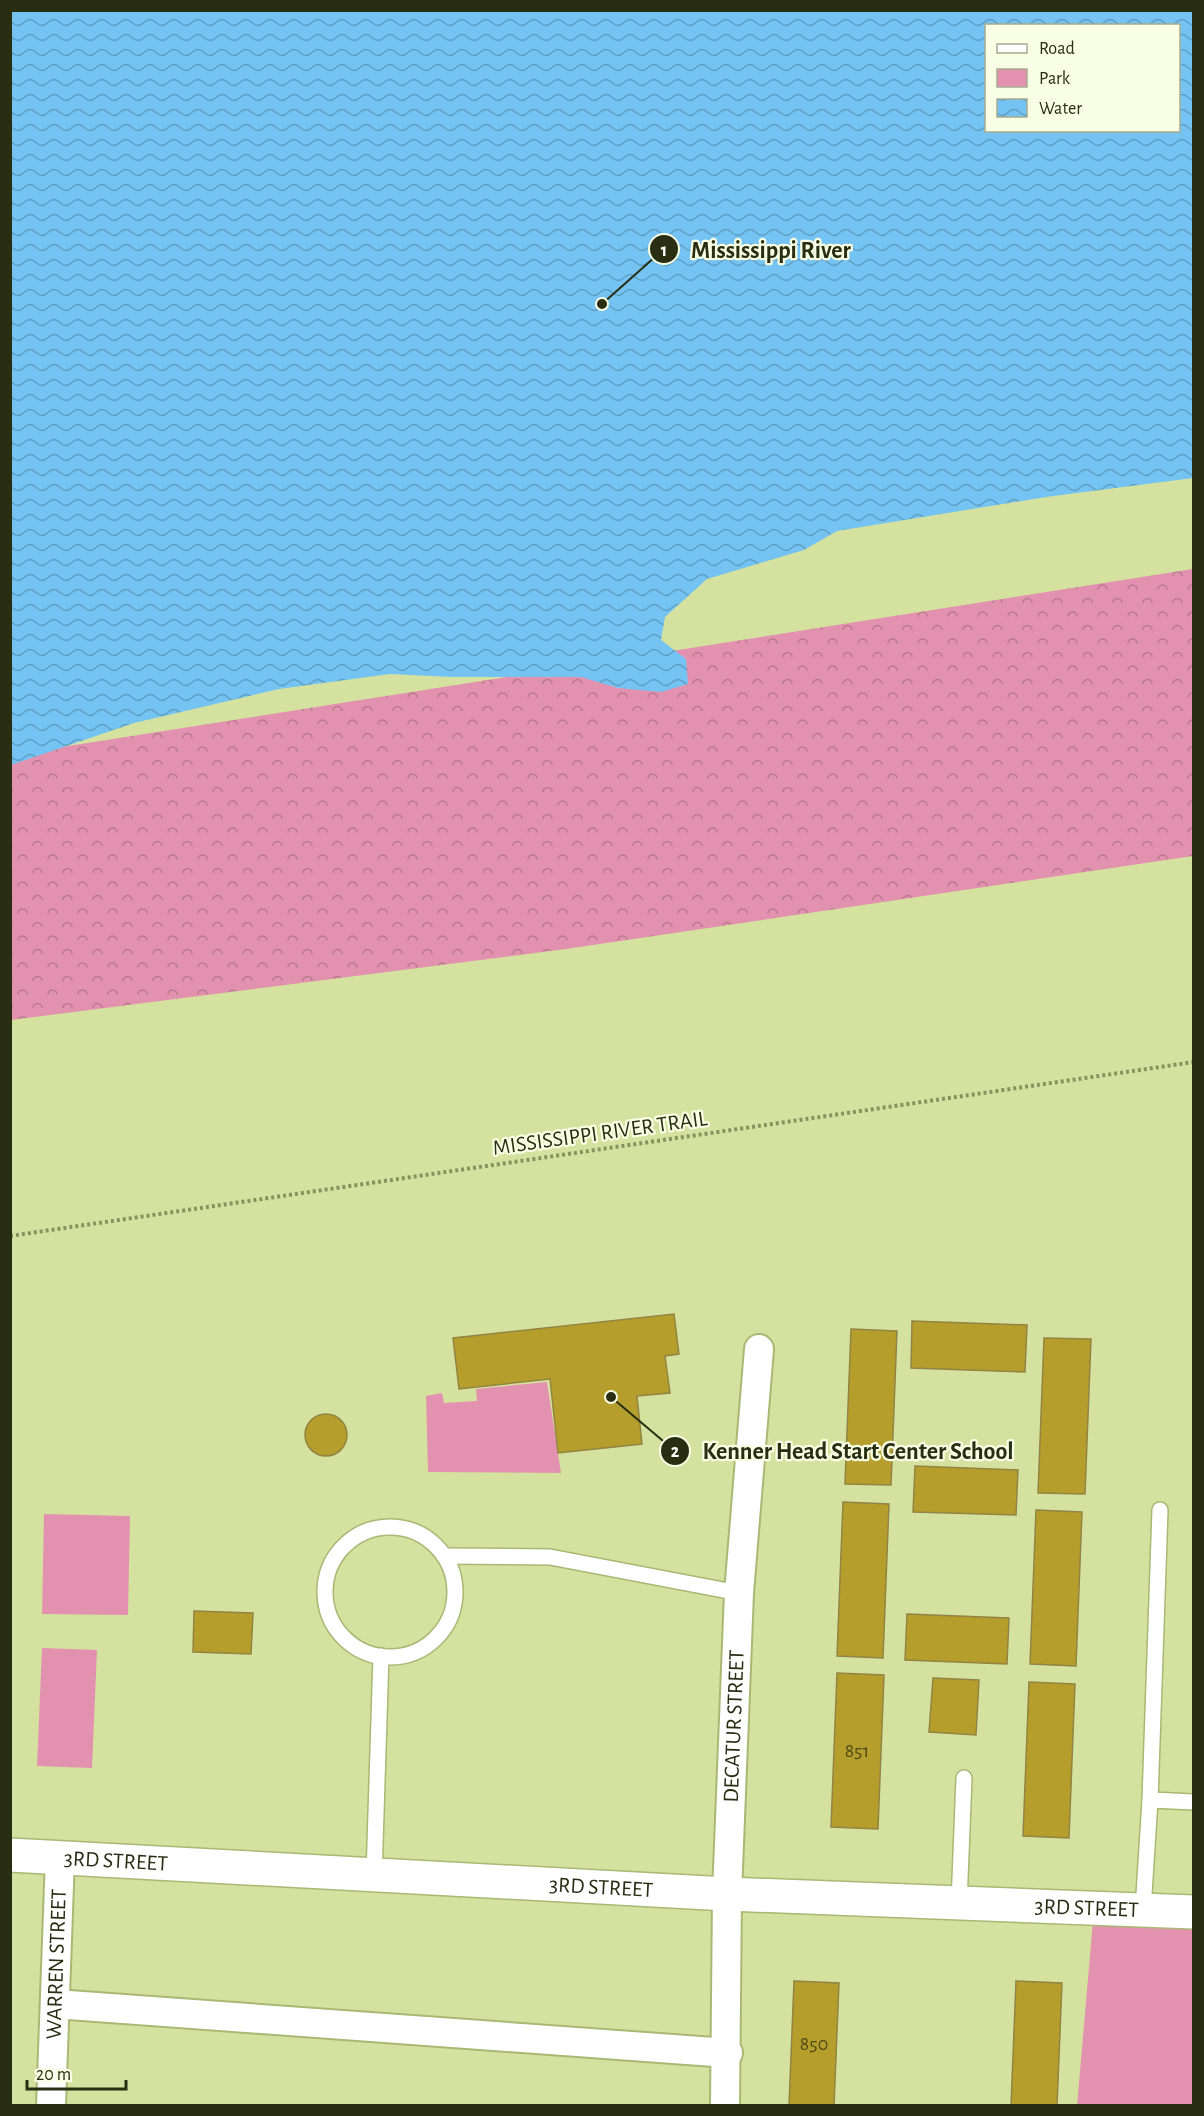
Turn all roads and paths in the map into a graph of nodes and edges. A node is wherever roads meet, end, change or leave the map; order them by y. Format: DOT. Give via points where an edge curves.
graph roads {
  1 [pos="1194,1062"];
  2 [pos="10,1236"];
  3 [pos="759,1349"];
  4 [pos="1160,1510"];
  5 [pos="444,1556"];
  6 [pos="739,1593"];
  7 [pos="381,1656"];
  8 [pos="964,1778"];
  9 [pos="1150,1800"];
  10 [pos="1194,1802"];
  11 [pos="10,1855"];
  12 [pos="60,1857"];
  13 [pos="374,1876"];
  14 [pos="727,1894"];
  15 [pos="958,1904"];
  16 [pos="1143,1910"];
  17 [pos="1194,1912"];
  18 [pos="55,2004"];
  19 [pos="728,2053"];
  20 [pos="51,2106"];
  21 [pos="725,2106"];
  1 -- 2 [label="path, MISSISSIPPI RIVER TRAIL"];
  3 -- 6 [label="street, DECATUR STREET"];
  4 -- 9 [label="lane"];
  5 -- 6 [label="lane" via="550,1557"];
  5 -- 7 [label="lane" via="453,1575 455,1596 450,1617 439,1635 402,1656"];
  5 -- 7 [label="lane" via="430,1540 411,1530 390,1527 369,1530 335,1556 326,1577 325,1598 331,1619 343,1637 360,1650"];
  6 -- 14 [label="street, DECATUR STREET"];
  7 -- 13 [label="lane"];
  8 -- 15 [label="lane"];
  9 -- 10 [label="lane"];
  9 -- 16 [label="lane"];
  11 -- 12 [label="main road, 3RD STREET"];
  12 -- 13 [label="main road, 3RD STREET"];
  12 -- 18 [label="street, WARREN STREET"];
  13 -- 14 [label="main road, 3RD STREET"];
  14 -- 15 [label="main road, 3RD STREET"];
  14 -- 19 [label="street, DECATUR STREET"];
  15 -- 16 [label="main road, 3RD STREET"];
  16 -- 17 [label="main road, 3RD STREET"];
  18 -- 19 [label="street"];
  18 -- 20 [label="street, WARREN STREET"];
  19 -- 21 [label="street, DECATUR STREET"];
}
